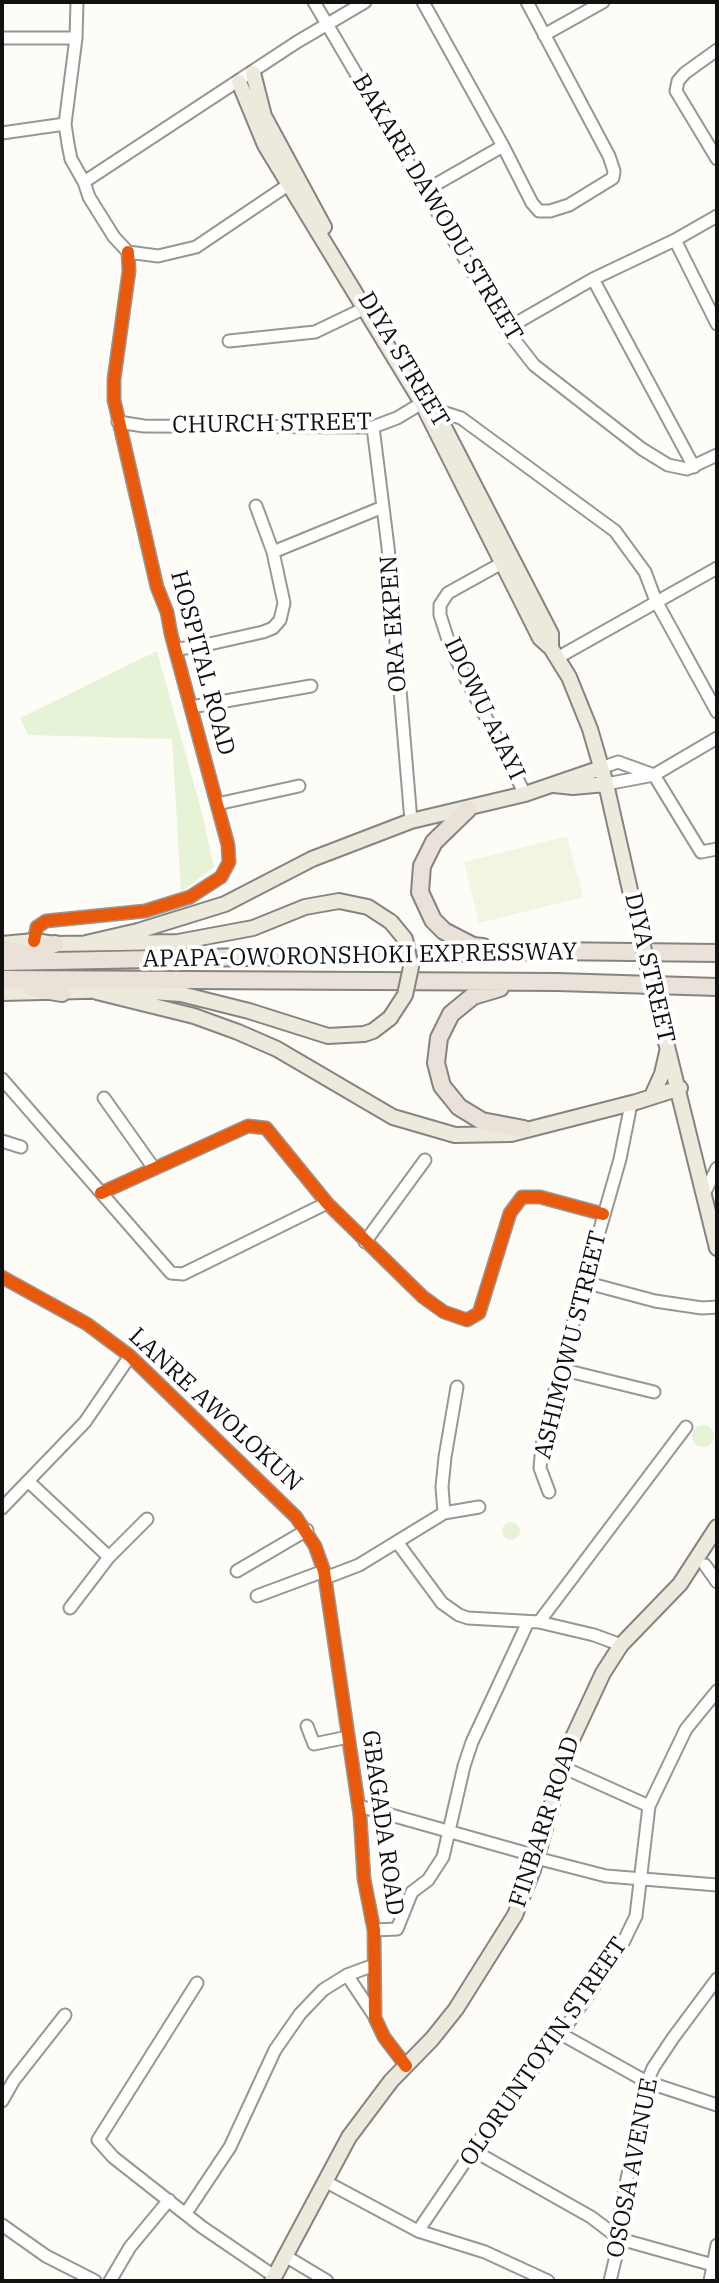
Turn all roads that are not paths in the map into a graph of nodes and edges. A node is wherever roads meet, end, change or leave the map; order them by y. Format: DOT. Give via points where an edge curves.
graph roads {
  1 [pos="77,2"];
  2 [pos="314,2"];
  3 [pos="365,2"];
  4 [pos="423,2"];
  5 [pos="527,2"];
  6 [pos="603,2"];
  7 [pos="327,25"];
  8 [pos="544,35"];
  9 [pos="2,38"];
  10 [pos="76,38"];
  11 [pos="717,50"];
  12 [pos="253,73"];
  13 [pos="239,82"];
  14 [pos="65,124"];
  15 [pos="2,133"];
  16 [pos="503,146"];
  17 [pos="717,159"];
  18 [pos="84,182"];
  19 [pos="288,185"];
  20 [pos="426,190"];
  21 [pos="717,216"];
  22 [pos="675,240"];
  23 [pos="128,252"];
  24 [pos="593,279"];
  25 [pos="363,309"];
  26 [pos="717,324"];
  27 [pos="506,329"];
  28 [pos="229,341"];
  29 [pos="429,406"];
  30 [pos="118,422"];
  31 [pos="373,427"];
  32 [pos="717,455"];
  33 [pos="694,467"];
  34 [pos="256,506"];
  35 [pos="383,507"];
  36 [pos="273,552"];
  37 [pos="502,563"];
  38 [pos="717,568"];
  39 [pos="656,601"];
  40 [pos="175,649"];
  41 [pos="554,653"];
  42 [pos="311,686"];
  43 [pos="191,707"];
  44 [pos="717,712"];
  45 [pos="590,729"];
  46 [pos="717,738"];
  47 [pos="601,768"];
  48 [pos="574,775"];
  49 [pos="654,775"];
  50 [pos="606,784"];
  51 [pos="549,785"];
  52 [pos="299,786"];
  53 [pos="525,794"];
  54 [pos="217,804"];
  55 [pos="468,809"];
  56 [pos="411,821"];
  57 [pos="717,849"];
  58 [pos="86,943"];
  59 [pos="55,944"];
  60 [pos="2,946"];
  61 [pos="30,948"];
  62 [pos="548,951"];
  63 [pos="717,953"];
  64 [pos="2,961"];
  65 [pos="58,961"];
  66 [pos="558,982"];
  67 [pos="5,986"];
  68 [pos="58,986"];
  69 [pos="717,987"];
  70 [pos="97,992"];
  71 [pos="667,1048"];
  72 [pos="2,1079"];
  73 [pos="681,1094"];
  74 [pos="652,1096"];
  75 [pos="104,1098"];
  76 [pos="634,1103"];
  77 [pos="524,1129"];
  78 [pos="2,1141"];
  79 [pos="21,1147"];
  80 [pos="425,1160"];
  81 [pos="153,1167"];
  82 [pos="717,1168"];
  83 [pos="705,1192"];
  84 [pos="101,1193"];
  85 [pos="327,1203"];
  86 [pos="603,1214"];
  87 [pos="365,1242"];
  88 [pos="717,1248"];
  89 [pos="2,1277"];
  90 [pos="584,1282"];
  91 [pos="717,1307"];
  92 [pos="130,1356"];
  93 [pos="560,1369"];
  94 [pos="457,1387"];
  95 [pos="654,1392"];
  96 [pos="686,1427"];
  97 [pos="28,1481"];
  98 [pos="549,1492"];
  99 [pos="479,1507"];
  100 [pos="2,1508"];
  101 [pos="444,1513"];
  102 [pos="147,1519"];
  103 [pos="717,1527"];
  104 [pos="307,1530"];
  105 [pos="397,1542"];
  106 [pos="717,1544"];
  107 [pos="109,1557"];
  108 [pos="705,1565"];
  109 [pos="237,1571"];
  110 [pos="324,1575"];
  111 [pos="717,1582"];
  112 [pos="257,1596"];
  113 [pos="70,1608"];
  114 [pos="534,1622"];
  115 [pos="621,1645"];
  116 [pos="717,1691"];
  117 [pos="307,1726"];
  118 [pos="348,1737"];
  119 [pos="569,1770"];
  120 [pos="359,1806"];
  121 [pos="649,1806"];
  122 [pos="449,1832"];
  123 [pos="540,1858"];
  124 [pos="640,1877"];
  125 [pos="717,1885"];
  126 [pos="519,1918"];
  127 [pos="374,1930"];
  128 [pos="374,1965"];
  129 [pos="347,1975"];
  130 [pos="717,1979"];
  131 [pos="197,1983"];
  132 [pos="65,2015"];
  133 [pos="375,2018"];
  134 [pos="561,2034"];
  135 [pos="406,2066"];
  136 [pos="647,2082"];
  137 [pos="2,2101"];
  138 [pos="717,2105"];
  139 [pos="474,2151"];
  140 [pos="332,2185"];
  141 [pos="169,2200"];
  142 [pos="186,2213"];
  143 [pos="2,2225"];
  144 [pos="418,2231"];
  145 [pos="620,2239"];
  146 [pos="717,2245"];
  147 [pos="292,2260"];
  148 [pos="713,2265"];
  149 [pos="276,2279"];
  150 [pos="95,2281"];
  151 [pos="110,2281"];
  152 [pos="327,2281"];
  153 [pos="548,2281"];
  154 [pos="610,2281"];
  155 [pos="710,2281"];
  1 -- 10 [label="street"];
  2 -- 7 [label="street, BAKARE DAWODU STREET"];
  3 -- 7 [label="street"];
  4 -- 16 [label="street"];
  5 -- 8 [label="street"];
  6 -- 8 [label="street"];
  7 -- 12 [label="street"];
  7 -- 20 [label="street, BAKARE DAWODU STREET"];
  8 -- 16 [label="street" via="609,156 613,178 569,205 539,211"];
  9 -- 10 [label="street"];
  10 -- 14 [label="street"];
  11 -- 17 [label="street" via="685,73 676,91"];
  12 -- 13 [label="street"];
  12 -- 29 [label="main road, DIYA STREET" via="264,116"];
  13 -- 18 [label="street"];
  13 -- 19 [label="main road, DIYA STREET"];
  14 -- 15 [label="street"];
  14 -- 18 [label="street" via="71,159"];
  16 -- 20 [label="street"];
  18 -- 23 [label="street"];
  19 -- 23 [label="street" via="196,247 158,256"];
  19 -- 25 [label="main road, DIYA STREET"];
  20 -- 27 [label="street, BAKARE DAWODU STREET"];
  21 -- 22 [label="street"];
  22 -- 24 [label="street"];
  22 -- 26 [label="street"];
  23 -- 30 [label="street, HOSPITAL ROAD" via="114,379"];
  24 -- 27 [label="street"];
  24 -- 33 [label="street"];
  25 -- 28 [label="street" via="315,332"];
  25 -- 29 [label="main road, DIYA STREET"];
  27 -- 33 [label="street, BAKARE DAWODU STREET" via="534,365 642,449 668,465"];
  29 -- 31 [label="street, CHURCH STREET"];
  29 -- 37 [label="main road, DIYA STREET"];
  29 -- 39 [label="street" via="461,418 615,531 645,572"];
  29 -- 41 [label="main road, DIYA STREET" via="551,634"];
  30 -- 31 [label="street, CHURCH STREET"];
  30 -- 40 [label="street, HOSPITAL ROAD"];
  31 -- 35 [label="street, ORA EKPEN"];
  32 -- 33 [label="street"];
  34 -- 36 [label="street"];
  35 -- 36 [label="street"];
  35 -- 56 [label="street, ORA EKPEN"];
  36 -- 40 [label="street" via="284,603 273,628"];
  37 -- 41 [label="main road, DIYA STREET" via="540,638"];
  37 -- 53 [label="street, IDOWU AJAYI" via="448,593 440,615 451,649"];
  38 -- 39 [label="street"];
  39 -- 41 [label="street"];
  39 -- 44 [label="street"];
  40 -- 43 [label="street, HOSPITAL ROAD"];
  41 -- 45 [label="main road, DIYA STREET"];
  42 -- 43 [label="street"];
  43 -- 54 [label="street, HOSPITAL ROAD"];
  45 -- 47 [label="main road, DIYA STREET"];
  45 -- 48 [label="main road" via="584,765"];
  46 -- 49 [label="street"];
  47 -- 48 [label="main road"];
  47 -- 49 [label="street" via="618,762"];
  47 -- 50 [label="main road, DIYA STREET"];
  48 -- 51 [label="main road"];
  49 -- 50 [label="street"];
  49 -- 57 [label="street" via="701,852"];
  50 -- 51 [label="main road"];
  50 -- 71 [label="main road, DIYA STREET, bridge"];
  51 -- 53 [label="main road"];
  52 -- 54 [label="street"];
  53 -- 55 [label="main road"];
  54 -- 61 [label="street, HOSPITAL ROAD" via="230,856 226,870 210,886 145,911 46,921 37,927"];
  55 -- 56 [label="main road"];
  55 -- 62 [label="highway" via="427,854 420,892 425,906 444,931 473,946"];
  56 -- 58 [label="main road" via="312,859 225,904"];
  58 -- 59 [label="main road"];
  58 -- 70 [label="main road, bridge" via="147,944 215,936 253,928 305,907 354,903 391,922 405,939 411,967 405,995 390,1018 364,1034 328,1036 181,994"];
  59 -- 61 [label="highway"];
  60 -- 61 [label="highway"];
  61 -- 64 [label="highway"];
  61 -- 65 [label="highway"];
  62 -- 63 [label="highway, APAPA-OWORONSHOKI EXPRESSWAY"];
  62 -- 65 [label="highway, APAPA-OWORONSHOKI EXPRESSWAY"];
  64 -- 65 [label="highway, APAPA-OWORONSHOKI EXPRESSWAY"];
  66 -- 68 [label="highway, APAPA-OWORONSHOKI EXPRESSWAY"];
  66 -- 69 [label="highway, APAPA-OWORONSHOKI EXPRESSWAY"];
  66 -- 77 [label="highway" via="473,996 451,1014 435,1051 442,1086 459,1107 482,1121"];
  67 -- 68 [label="highway, APAPA-OWORONSHOKI EXPRESSWAY"];
  68 -- 70 [label="main road"];
  70 -- 77 [label="main road" via="238,1032 393,1117 424,1128 455,1135"];
  71 -- 73 [label="main road, DIYA STREET"];
  71 -- 74 [label="main road"];
  72 -- 84 [label="street"];
  73 -- 74 [label="main road"];
  73 -- 76 [label="main road"];
  73 -- 83 [label="main road, DIYA STREET"];
  74 -- 76 [label="main road"];
  75 -- 81 [label="street"];
  76 -- 77 [label="main road"];
  76 -- 86 [label="street, ASHIMOWU STREET"];
  78 -- 79 [label="street"];
  80 -- 87 [label="street"];
  81 -- 84 [label="street"];
  81 -- 85 [label="street" via="256,1126 272,1132"];
  82 -- 83 [label="street"];
  83 -- 88 [label="main road, DIYA STREET"];
  84 -- 85 [label="street" via="177,1275"];
  85 -- 87 [label="street"];
  86 -- 87 [label="street" via="522,1197 510,1213 479,1313 467,1320 433,1306"];
  86 -- 90 [label="street, ASHIMOWU STREET"];
  89 -- 92 [label="street, LANRE AWOLOKUN" via="87,1324"];
  90 -- 91 [label="street" via="655,1301"];
  90 -- 93 [label="street, ASHIMOWU STREET"];
  92 -- 97 [label="street" via="85,1422"];
  92 -- 104 [label="street, LANRE AWOLOKUN"];
  93 -- 95 [label="street"];
  93 -- 98 [label="street, ASHIMOWU STREET" via="540,1468"];
  94 -- 101 [label="street" via="445,1457"];
  96 -- 114 [label="street"];
  97 -- 100 [label="street"];
  97 -- 107 [label="street"];
  99 -- 101 [label="street"];
  101 -- 105 [label="street"];
  102 -- 107 [label="street"];
  103 -- 115 [label="main road, FINBARR ROAD" via="680,1584"];
  104 -- 109 [label="street"];
  104 -- 110 [label="street, LANRE AWOLOKUN"];
  105 -- 110 [label="street" via="359,1565"];
  105 -- 114 [label="street" via="442,1603 459,1615"];
  106 -- 108 [label="main road, FINBARR ROAD"];
  107 -- 113 [label="street"];
  108 -- 111 [label="street"];
  108 -- 119 [label="main road, FINBARR ROAD" via="610,1679"];
  110 -- 112 [label="street"];
  110 -- 118 [label="street, GBAGADA ROAD"];
  114 -- 115 [label="street"];
  114 -- 122 [label="street" via="472,1742"];
  115 -- 123 [label="main road, FINBARR ROAD" via="568,1748"];
  116 -- 121 [label="street, OLORUNTOYIN STREET" via="686,1729"];
  117 -- 118 [label="street" via="314,1744"];
  118 -- 120 [label="street, GBAGADA ROAD"];
  119 -- 121 [label="street"];
  119 -- 123 [label="main road, FINBARR ROAD"];
  120 -- 122 [label="street"];
  120 -- 127 [label="street, GBAGADA ROAD"];
  121 -- 124 [label="street, OLORUNTOYIN STREET"];
  122 -- 123 [label="street"];
  122 -- 127 [label="street" via="443,1857 428,1880 412,1892 397,1929"];
  123 -- 124 [label="street" via="606,1876"];
  123 -- 126 [label="main road, FINBARR ROAD"];
  124 -- 125 [label="street"];
  124 -- 134 [label="street, OLORUNTOYIN STREET" via="630,1931"];
  126 -- 135 [label="main road, FINBARR ROAD" via="456,2009"];
  126 -- 140 [label="main road, FINBARR ROAD" via="464,2014 374,2117"];
  127 -- 128 [label="street, GBAGADA ROAD"];
  128 -- 129 [label="street"];
  128 -- 133 [label="street, GBAGADA ROAD"];
  129 -- 133 [label="street"];
  129 -- 142 [label="street" via="323,1990 284,2035 230,2147"];
  130 -- 136 [label="street, OSOSA AVENUE"];
  131 -- 141 [label="street" via="98,2140"];
  132 -- 137 [label="street"];
  133 -- 135 [label="street, GBAGADA ROAD"];
  134 -- 136 [label="street"];
  134 -- 139 [label="street, OLORUNTOYIN STREET"];
  135 -- 149 [label="main road, FINBARR ROAD" via="349,2137"];
  136 -- 138 [label="street"];
  136 -- 145 [label="street, OSOSA AVENUE" via="620,2213"];
  139 -- 144 [label="street, OLORUNTOYIN STREET"];
  139 -- 145 [label="street" via="582,2211"];
  140 -- 144 [label="street"];
  140 -- 147 [label="main road, FINBARR ROAD"];
  141 -- 142 [label="street"];
  141 -- 151 [label="street"];
  142 -- 149 [label="street"];
  143 -- 150 [label="street"];
  144 -- 153 [label="street" via="485,2252"];
  145 -- 148 [label="street"];
  145 -- 154 [label="street, OSOSA AVENUE"];
  146 -- 148 [label="street"];
  147 -- 149 [label="main road, FINBARR ROAD"];
  147 -- 152 [label="street"];
  148 -- 155 [label="street"];
}
